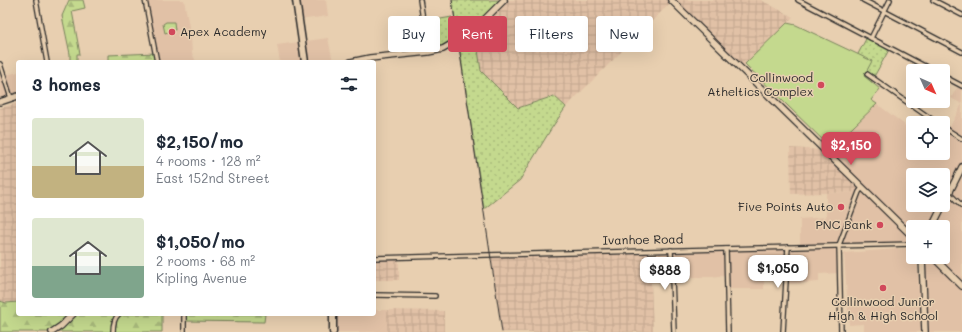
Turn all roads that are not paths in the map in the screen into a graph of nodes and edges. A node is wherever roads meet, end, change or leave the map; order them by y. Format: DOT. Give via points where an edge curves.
graph roads {
  1 [pos="36,0"];
  2 [pos="145,0"];
  3 [pos="296,0"];
  4 [pos="420,0"];
  5 [pos="504,0"];
  6 [pos="671,0"];
  7 [pos="798,0"];
  8 [pos="862,0"];
  9 [pos="890,0"];
  10 [pos="933,0"];
  11 [pos="884,12"];
  12 [pos="962,15"];
  13 [pos="422,16"];
  14 [pos="871,38"];
  15 [pos="440,50"];
  16 [pos="428,52"];
  17 [pos="962,52"];
  18 [pos="47,60"];
  19 [pos="157,60"];
  20 [pos="305,60"];
  21 [pos="360,60"];
  22 [pos="0,64"];
  23 [pos="921,64"];
  24 [pos="866,74"];
  25 [pos="950,80"];
  26 [pos="962,86"];
  27 [pos="16,97"];
  28 [pos="11,98"];
  29 [pos="0,102"];
  30 [pos="927,116"];
  31 [pos="950,131"];
  32 [pos="962,139"];
  33 [pos="962,167"];
  34 [pos="862,188"];
  35 [pos="950,191"];
  36 [pos="950,194"];
  37 [pos="962,206"];
  38 [pos="906,230"];
  39 [pos="906,244"];
  40 [pos="839,245"];
  41 [pos="788,247"];
  42 [pos="726,249"];
  43 [pos="671,250"];
  44 [pos="376,258"];
  45 [pos="922,264"];
  46 [pos="940,264"];
  47 [pos="962,286"];
  48 [pos="376,295"];
  49 [pos="435,296"];
  50 [pos="71,316"];
  51 [pos="117,316"];
  52 [pos="184,316"];
  53 [pos="333,316"];
  54 [pos="52,332"];
  55 [pos="113,332"];
  56 [pos="184,332"];
  57 [pos="333,332"];
  58 [pos="674,332"];
  59 [pos="728,332"];
  60 [pos="783,332"];
  61 [pos="841,332"];
  62 [pos="925,332"];
  1 -- 18 [label="street"];
  2 -- 19 [label="street"];
  3 -- 20 [label="main road"];
  4 -- 13 [label="street"];
  5 -- 15 [label="street" via="472,32"];
  6 -- 34 [label="street"];
  7 -- 14 [label="street"];
  8 -- 11 [label="street"];
  9 -- 11 [label="street"];
  10 -- 12 [label="street"];
  11 -- 14 [label="street"];
  11 -- 17 [label="street"];
  14 -- 23 [label="street"];
  16 -- 21 [label="street"];
  22 -- 28 [label="street"];
  24 -- 30 [label="street"];
  25 -- 26 [label="street"];
  27 -- 28 [label="street"];
  28 -- 29 [label="street"];
  31 -- 32 [label="street"];
  33 -- 35 [label="street"];
  34 -- 38 [label="street"];
  34 -- 40 [label="street"];
  36 -- 37 [label="street"];
  39 -- 40 [label="street, Ivanhoe Road"];
  40 -- 41 [label="street, Ivanhoe Road"];
  40 -- 61 [label="street"];
  41 -- 42 [label="street, Ivanhoe Road"];
  41 -- 60 [label="street"];
  42 -- 43 [label="street, Ivanhoe Road"];
  42 -- 59 [label="street"];
  43 -- 44 [label="street, Ivanhoe Road"];
  43 -- 58 [label="street"];
  45 -- 62 [label="street"];
  46 -- 47 [label="street"];
  48 -- 49 [label="street"];
  50 -- 54 [label="street"];
  51 -- 55 [label="street"];
  52 -- 56 [label="street"];
  53 -- 57 [label="main road"];
}
